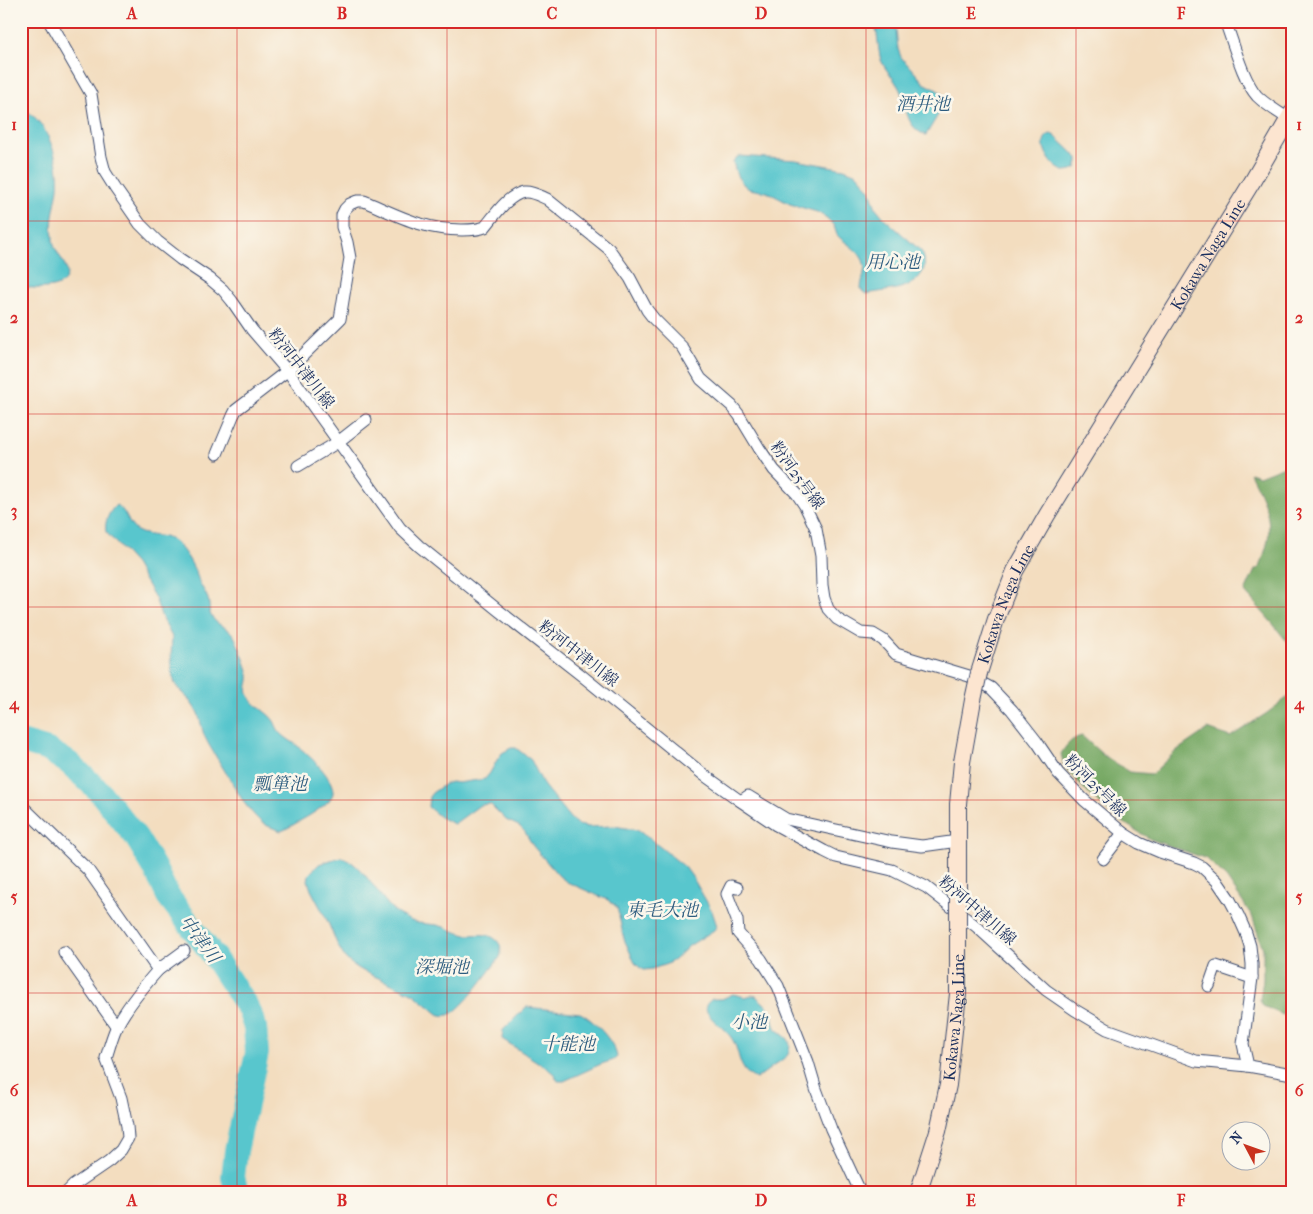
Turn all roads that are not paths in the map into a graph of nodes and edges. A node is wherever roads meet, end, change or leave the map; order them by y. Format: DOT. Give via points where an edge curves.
graph roads {
  1 [pos="49,21"];
  2 [pos="1225,21"];
  3 [pos="1290,116"];
  4 [pos="287,371"];
  5 [pos="366,420"];
  6 [pos="338,442"];
  7 [pos="217,454"];
  8 [pos="298,466"];
  9 [pos="741,802"];
  10 [pos="21,805"];
  11 [pos="1123,833"];
  12 [pos="958,841"];
  13 [pos="1103,859"];
  14 [pos="737,888"];
  15 [pos="184,951"];
  16 [pos="64,952"];
  17 [pos="158,970"];
  18 [pos="1252,978"];
  19 [pos="1209,986"];
  20 [pos="116,1027"];
  21 [pos="1248,1066"];
  22 [pos="1292,1074"];
  23 [pos="66,1193"];
  24 [pos="860,1193"];
  25 [pos="918,1193"];
  1 -- 4 [label="street, 粉河中津川線" via="92,94 101,157 105,172 115,188 140,224 157,241 223,290"];
  2 -- 3 [label="street" via="1252,89 1274,110"];
  3 -- 12 [label="main road, Kokawa Naga Line, bridge" via="1015,571 996,619 972,700 962,762"];
  4 -- 6 [label="street, 粉河中津川線"];
  4 -- 7 [label="street, 粉河25号線" via="236,410"];
  4 -- 11 [label="street, 粉河25号線" via="340,318 350,258 342,215 350,204 364,201 422,226 468,230 485,227 514,196 525,192 547,199 609,249 650,314 682,348 701,379 732,406 774,470 797,494 816,529 824,598 837,619 861,633 883,640 896,654 969,676 991,688 1012,710 1058,773"];
  5 -- 6 [label="street"];
  6 -- 8 [label="street"];
  6 -- 9 [label="street, 粉河中津川線" via="400,528 419,546"];
  9 -- 12 [label="street" via="748,796 786,819 892,842 922,846"];
  9 -- 21 [label="street, 粉河中津川線" via="836,857 892,870 926,886 1046,990 1107,1029 1196,1061"];
  10 -- 17 [label="street" via="88,870"];
  11 -- 13 [label="street"];
  11 -- 18 [label="street, 粉河25号線" via="1139,843 1202,867 1217,881 1246,933"];
  12 -- 25 [label="main road, Kokawa Naga Line, bridge" via="958,994 948,1085 938,1131"];
  14 -- 24 [label="street" via="731,886 727,894 737,920 738,934 761,959 778,986 831,1130"];
  15 -- 17 [label="street"];
  16 -- 20 [label="street"];
  17 -- 20 [label="street"];
  18 -- 19 [label="street" via="1216,966"];
  18 -- 21 [label="street, 粉河25号線" via="1243,1044"];
  20 -- 23 [label="street" via="106,1058 121,1098 128,1138 121,1150"];
  21 -- 22 [label="street, 粉河中津川線"];
}
